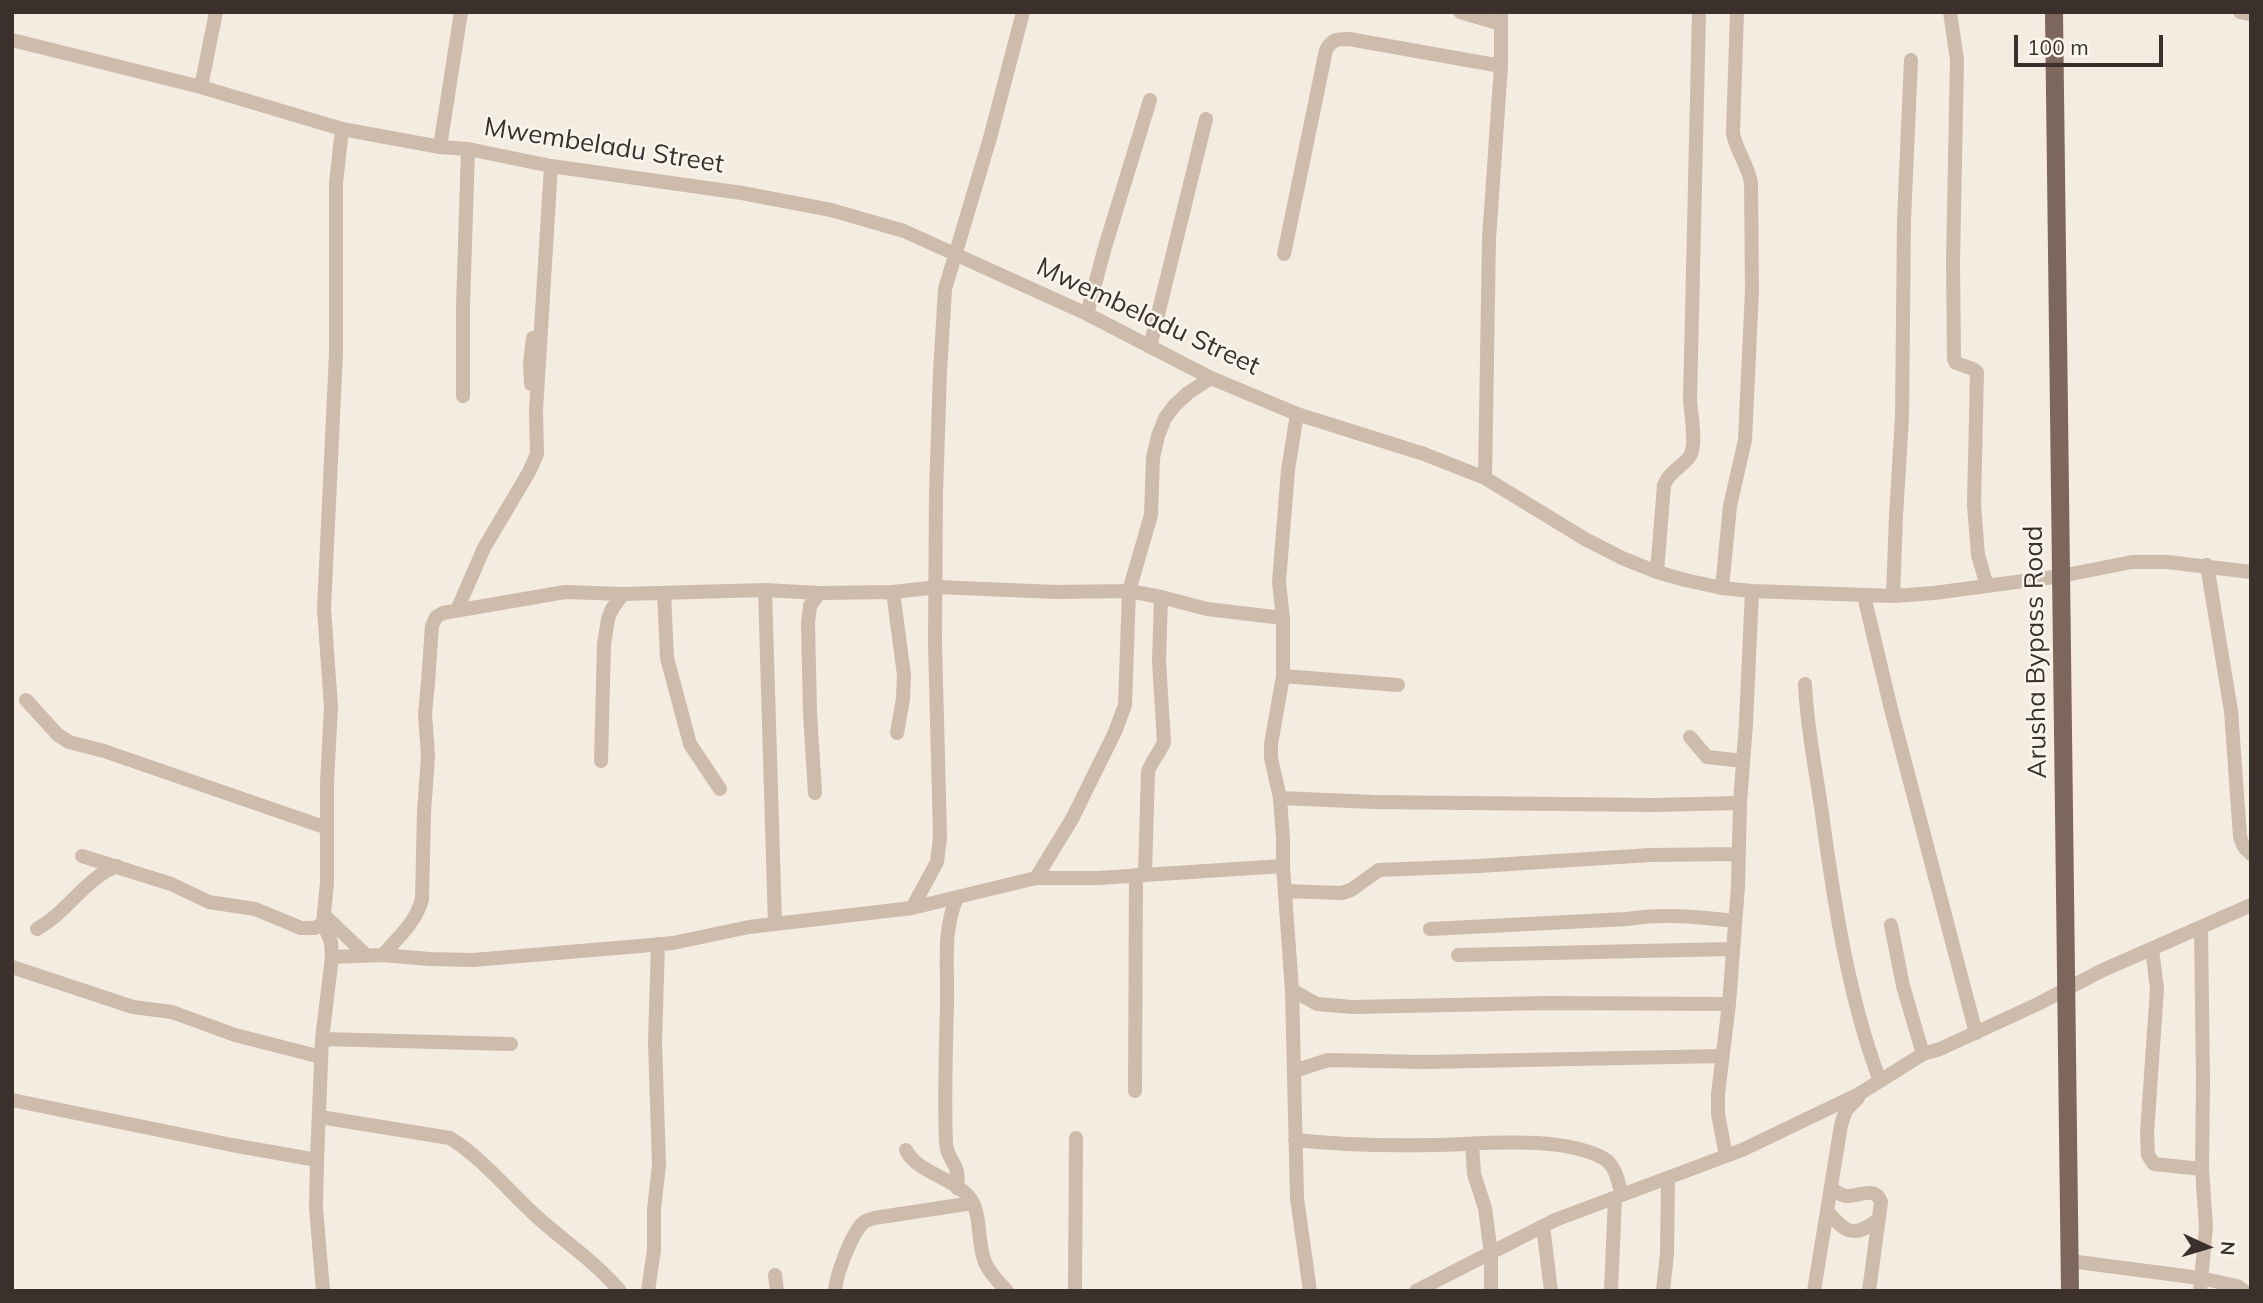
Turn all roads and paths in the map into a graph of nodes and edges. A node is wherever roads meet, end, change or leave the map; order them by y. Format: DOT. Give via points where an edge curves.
graph roads {
  1 [pos="216,12"];
  2 [pos="461,12"];
  3 [pos="1023,12"];
  4 [pos="1460,12"];
  5 [pos="1699,12"];
  6 [pos="1737,12"];
  7 [pos="1951,12"];
  8 [pos="2054,12"];
  9 [pos="2240,12"];
  10 [pos="2251,14"];
  11 [pos="1501,18"];
  12 [pos="12,40"];
  13 [pos="1911,60"];
  14 [pos="1501,66"];
  15 [pos="201,87"];
  16 [pos="1150,100"];
  17 [pos="1206,119"];
  18 [pos="342,129"];
  19 [pos="440,147"];
  20 [pos="468,149"];
  21 [pos="551,166"];
  22 [pos="955,254"];
  23 [pos="1284,254"];
  24 [pos="1087,314"];
  25 [pos="1150,347"];
  26 [pos="1212,378"];
  27 [pos="463,396"];
  28 [pos="1297,414"];
  29 [pos="1485,478"];
  30 [pos="2207,565"];
  31 [pos="1657,572"];
  32 [pos="2251,572"];
  33 [pos="2061,576"];
  34 [pos="1987,586"];
  35 [pos="937,587"];
  36 [pos="1722,588"];
  37 [pos="765,590"];
  38 [pos="1129,591"];
  39 [pos="1752,591"];
  40 [pos="893,592"];
  41 [pos="664,593"];
  42 [pos="819,593"];
  43 [pos="623,594"];
  44 [pos="1864,596"];
  45 [pos="1893,596"];
  46 [pos="1161,597"];
  47 [pos="457,610"];
  48 [pos="1283,618"];
  49 [pos="1283,676"];
  50 [pos="1805,684"];
  51 [pos="1398,685"];
  52 [pos="26,699"];
  53 [pos="897,733"];
  54 [pos="1690,737"];
  55 [pos="601,761"];
  56 [pos="1743,761"];
  57 [pos="720,789"];
  58 [pos="815,793"];
  59 [pos="1280,798"];
  60 [pos="1740,803"];
  61 [pos="327,828"];
  62 [pos="1738,853"];
  63 [pos="2251,854"];
  64 [pos="82,856"];
  65 [pos="117,866"];
  66 [pos="1283,866"];
  67 [pos="1141,874"];
  68 [pos="1036,878"];
  69 [pos="1285,891"];
  70 [pos="957,897"];
  71 [pos="2251,905"];
  72 [pos="912,908"];
  73 [pos="323,919"];
  74 [pos="1735,921"];
  75 [pos="775,924"];
  76 [pos="1891,925"];
  77 [pos="2201,927"];
  78 [pos="37,929"];
  79 [pos="1430,929"];
  80 [pos="658,944"];
  81 [pos="2152,948"];
  82 [pos="1732,949"];
  83 [pos="383,955"];
  84 [pos="1458,955"];
  85 [pos="366,956"];
  86 [pos="332,957"];
  87 [pos="12,967"];
  88 [pos="2066,989"];
  89 [pos="1292,990"];
  90 [pos="1729,1004"];
  91 [pos="1976,1032"];
  92 [pos="322,1039"];
  93 [pos="511,1044"];
  94 [pos="1923,1054"];
  95 [pos="1723,1056"];
  96 [pos="321,1057"];
  97 [pos="1294,1071"];
  98 [pos="1880,1081"];
  99 [pos="1135,1091"];
  100 [pos="1864,1091"];
  101 [pos="12,1100"];
  102 [pos="320,1117"];
  103 [pos="1076,1138"];
  104 [pos="1295,1140"];
  105 [pos="1472,1144"];
  106 [pos="906,1150"];
  107 [pos="1726,1156"];
  108 [pos="317,1160"];
  109 [pos="2202,1169"];
  110 [pos="1668,1178"];
  111 [pos="957,1188"];
  112 [pos="1830,1188"];
  113 [pos="1619,1196"];
  114 [pos="973,1203"];
  115 [pos="1827,1211"];
  116 [pos="1880,1219"];
  117 [pos="1543,1226"];
  118 [pos="1491,1254"];
  119 [pos="2070,1261"];
  120 [pos="775,1275"];
  121 [pos="2200,1284"];
  122 [pos="1439,1285"];
  123 [pos="323,1291"];
  124 [pos="620,1291"];
  125 [pos="648,1291"];
  126 [pos="777,1291"];
  127 [pos="835,1291"];
  128 [pos="1007,1291"];
  129 [pos="1075,1291"];
  130 [pos="1311,1291"];
  131 [pos="1416,1291"];
  132 [pos="1491,1291"];
  133 [pos="1551,1291"];
  134 [pos="1611,1291"];
  135 [pos="1663,1291"];
  136 [pos="1814,1291"];
  137 [pos="1869,1291"];
  138 [pos="2070,1291"];
  139 [pos="2244,1291"];
  1 -- 15 [label="street"];
  2 -- 19 [label="street"];
  3 -- 22 [label="street"];
  4 -- 11 [label="street"];
  5 -- 31 [label="street" via="1690,386 1693,446 1664,485"];
  6 -- 36 [label="street" via="1733,133 1751,183 1752,290 1745,439 1730,506"];
  7 -- 34 [label="street" via="1957,60 1954,359 1977,372 1974,505 1978,555"];
  8 -- 33 [label="main road, Arusha Bypass Road"];
  9 -- 10 [label="street"];
  11 -- 14 [label="street"];
  12 -- 15 [label="street, Mwembeladu Street"];
  13 -- 45 [label="street"];
  14 -- 23 [label="street" via="1349,39 1330,42"];
  14 -- 29 [label="street" via="1489,239"];
  15 -- 18 [label="street, Mwembeladu Street"];
  16 -- 24 [label="street"];
  17 -- 25 [label="street"];
  18 -- 19 [label="street, Mwembeladu Street"];
  18 -- 61 [label="street" via="336,183 336,353 324,609 331,707"];
  19 -- 20 [label="street, Mwembeladu Street"];
  20 -- 21 [label="street, Mwembeladu Street"];
  20 -- 27 [label="street"];
  21 -- 22 [label="street, Mwembeladu Street" via="831,210 904,231"];
  21 -- 47 [label="street" via="533,465 484,548"];
  22 -- 24 [label="street, Mwembeladu Street"];
  22 -- 35 [label="street" via="945,289 940,372"];
  24 -- 25 [label="street, Mwembeladu Street"];
  25 -- 26 [label="street, Mwembeladu Street"];
  26 -- 28 [label="street, Mwembeladu Street"];
  26 -- 38 [label="street" via="1174,405 1165,418 1153,458 1151,515"];
  28 -- 29 [label="street, Mwembeladu Street"];
  28 -- 48 [label="street" via="1279,582"];
  29 -- 31 [label="street, Mwembeladu Street" via="1584,539"];
  30 -- 32 [label="street, Mwembeladu Street"];
  30 -- 33 [label="street, Mwembeladu Street" via="2132,562"];
  30 -- 63 [label="street" via="2231,711 2240,837"];
  31 -- 36 [label="street, Mwembeladu Street"];
  33 -- 34 [label="street, Mwembeladu Street"];
  33 -- 88 [label="main road, Arusha Bypass Road"];
  34 -- 45 [label="street, Mwembeladu Street"];
  35 -- 38 [label="street"];
  35 -- 40 [label="street"];
  35 -- 72 [label="street" via="940,837 937,862"];
  36 -- 39 [label="street, Mwembeladu Street"];
  37 -- 41 [label="street"];
  37 -- 42 [label="street"];
  37 -- 75 [label="street"];
  38 -- 46 [label="street"];
  38 -- 68 [label="street" via="1125,705 1072,819"];
  39 -- 44 [label="street, Mwembeladu Street"];
  39 -- 56 [label="street"];
  40 -- 42 [label="street"];
  40 -- 53 [label="street" via="904,675"];
  41 -- 43 [label="street"];
  41 -- 57 [label="street" via="667,658 686,733"];
  42 -- 58 [label="street" via="810,606 808,623"];
  43 -- 47 [label="street" via="565,592"];
  43 -- 55 [label="street" via="608,619 604,644"];
  44 -- 45 [label="street, Mwembeladu Street"];
  44 -- 91 [label="street"];
  46 -- 48 [label="street" via="1207,609"];
  46 -- 67 [label="street" via="1164,741 1148,772"];
  47 -- 83 [label="street" via="436,617 432,626 425,714 428,756 422,900 411,924"];
  48 -- 49 [label="street"];
  49 -- 51 [label="street"];
  49 -- 59 [label="street" via="1271,744"];
  50 -- 98 [label="street" via="1810,745 1841,931"];
  52 -- 61 [label="street" via="69,742"];
  54 -- 56 [label="street" via="1707,757"];
  56 -- 60 [label="street"];
  59 -- 60 [label="street"];
  59 -- 66 [label="street"];
  60 -- 62 [label="street"];
  61 -- 73 [label="street"];
  62 -- 69 [label="street" via="1378,870 1351,890"];
  62 -- 74 [label="street"];
  64 -- 65 [label="street"];
  65 -- 73 [label="street" via="208,902 256,909 301,928 315,928"];
  65 -- 78 [label="street" via="95,877"];
  66 -- 67 [label="street"];
  66 -- 69 [label="street"];
  67 -- 68 [label="street"];
  67 -- 99 [label="street"];
  68 -- 70 [label="street"];
  69 -- 89 [label="street"];
  70 -- 72 [label="street"];
  70 -- 111 [label="street" via="946,939 945,1089 946,1147 957,1168"];
  71 -- 77 [label="street"];
  72 -- 75 [label="street"];
  73 -- 85 [label="street"];
  73 -- 86 [label="street"];
  74 -- 79 [label="street" via="1647,916"];
  74 -- 82 [label="street"];
  75 -- 80 [label="street"];
  76 -- 94 [label="street"];
  77 -- 81 [label="street"];
  77 -- 109 [label="street"];
  80 -- 83 [label="street" via="473,960"];
  80 -- 125 [label="street" via="654,1042 659,1165"];
  81 -- 88 [label="street"];
  81 -- 109 [label="street" via="2157,989 2148,1155 2154,1164"];
  82 -- 84 [label="street"];
  82 -- 90 [label="street"];
  83 -- 85 [label="street"];
  85 -- 86 [label="street"];
  86 -- 92 [label="street"];
  87 -- 96 [label="street" via="133,1007 172,1012 236,1035"];
  88 -- 91 [label="street"];
  88 -- 119 [label="main road, Arusha Bypass Road"];
  89 -- 90 [label="street" via="1317,1003 1352,1007"];
  89 -- 97 [label="street"];
  90 -- 95 [label="street"];
  91 -- 94 [label="street"];
  92 -- 93 [label="street"];
  92 -- 96 [label="street"];
  94 -- 98 [label="street"];
  95 -- 97 [label="street" via="1328,1060"];
  95 -- 107 [label="street" via="1718,1114"];
  96 -- 102 [label="street"];
  97 -- 104 [label="street"];
  98 -- 100 [label="street"];
  100 -- 107 [label="street"];
  100 -- 112 [label="street" via="1846,1110"];
  101 -- 108 [label="street"];
  102 -- 108 [label="street"];
  102 -- 124 [label="street" via="450,1138"];
  103 -- 129 [label="street"];
  104 -- 105 [label="street" via="1350,1145"];
  104 -- 130 [label="street" via="1297,1198"];
  105 -- 113 [label="street" via="1537,1144 1605,1159 1615,1170"];
  105 -- 118 [label="street"];
  106 -- 111 [label="street"];
  107 -- 110 [label="street"];
  108 -- 123 [label="street"];
  109 -- 121 [label="street" via="2206,1237"];
  110 -- 113 [label="street"];
  110 -- 135 [label="street"];
  111 -- 114 [label="street"];
  112 -- 115 [label="street"];
  112 -- 116 [label="street" via="1844,1195 1877,1194"];
  113 -- 117 [label="street"];
  113 -- 134 [label="street"];
  114 -- 127 [label="street" via="865,1221"];
  114 -- 128 [label="street" via="982,1258"];
  115 -- 116 [label="street" via="1850,1232"];
  115 -- 136 [label="street"];
  116 -- 137 [label="street"];
  117 -- 118 [label="street"];
  117 -- 133 [label="street"];
  118 -- 122 [label="street"];
  118 -- 132 [label="street"];
  119 -- 121 [label="street"];
  119 -- 138 [label="main road, Arusha Bypass Road"];
  120 -- 126 [label="street"];
  121 -- 139 [label="street" via="2236,1286"];
  122 -- 131 [label="street"];
}
